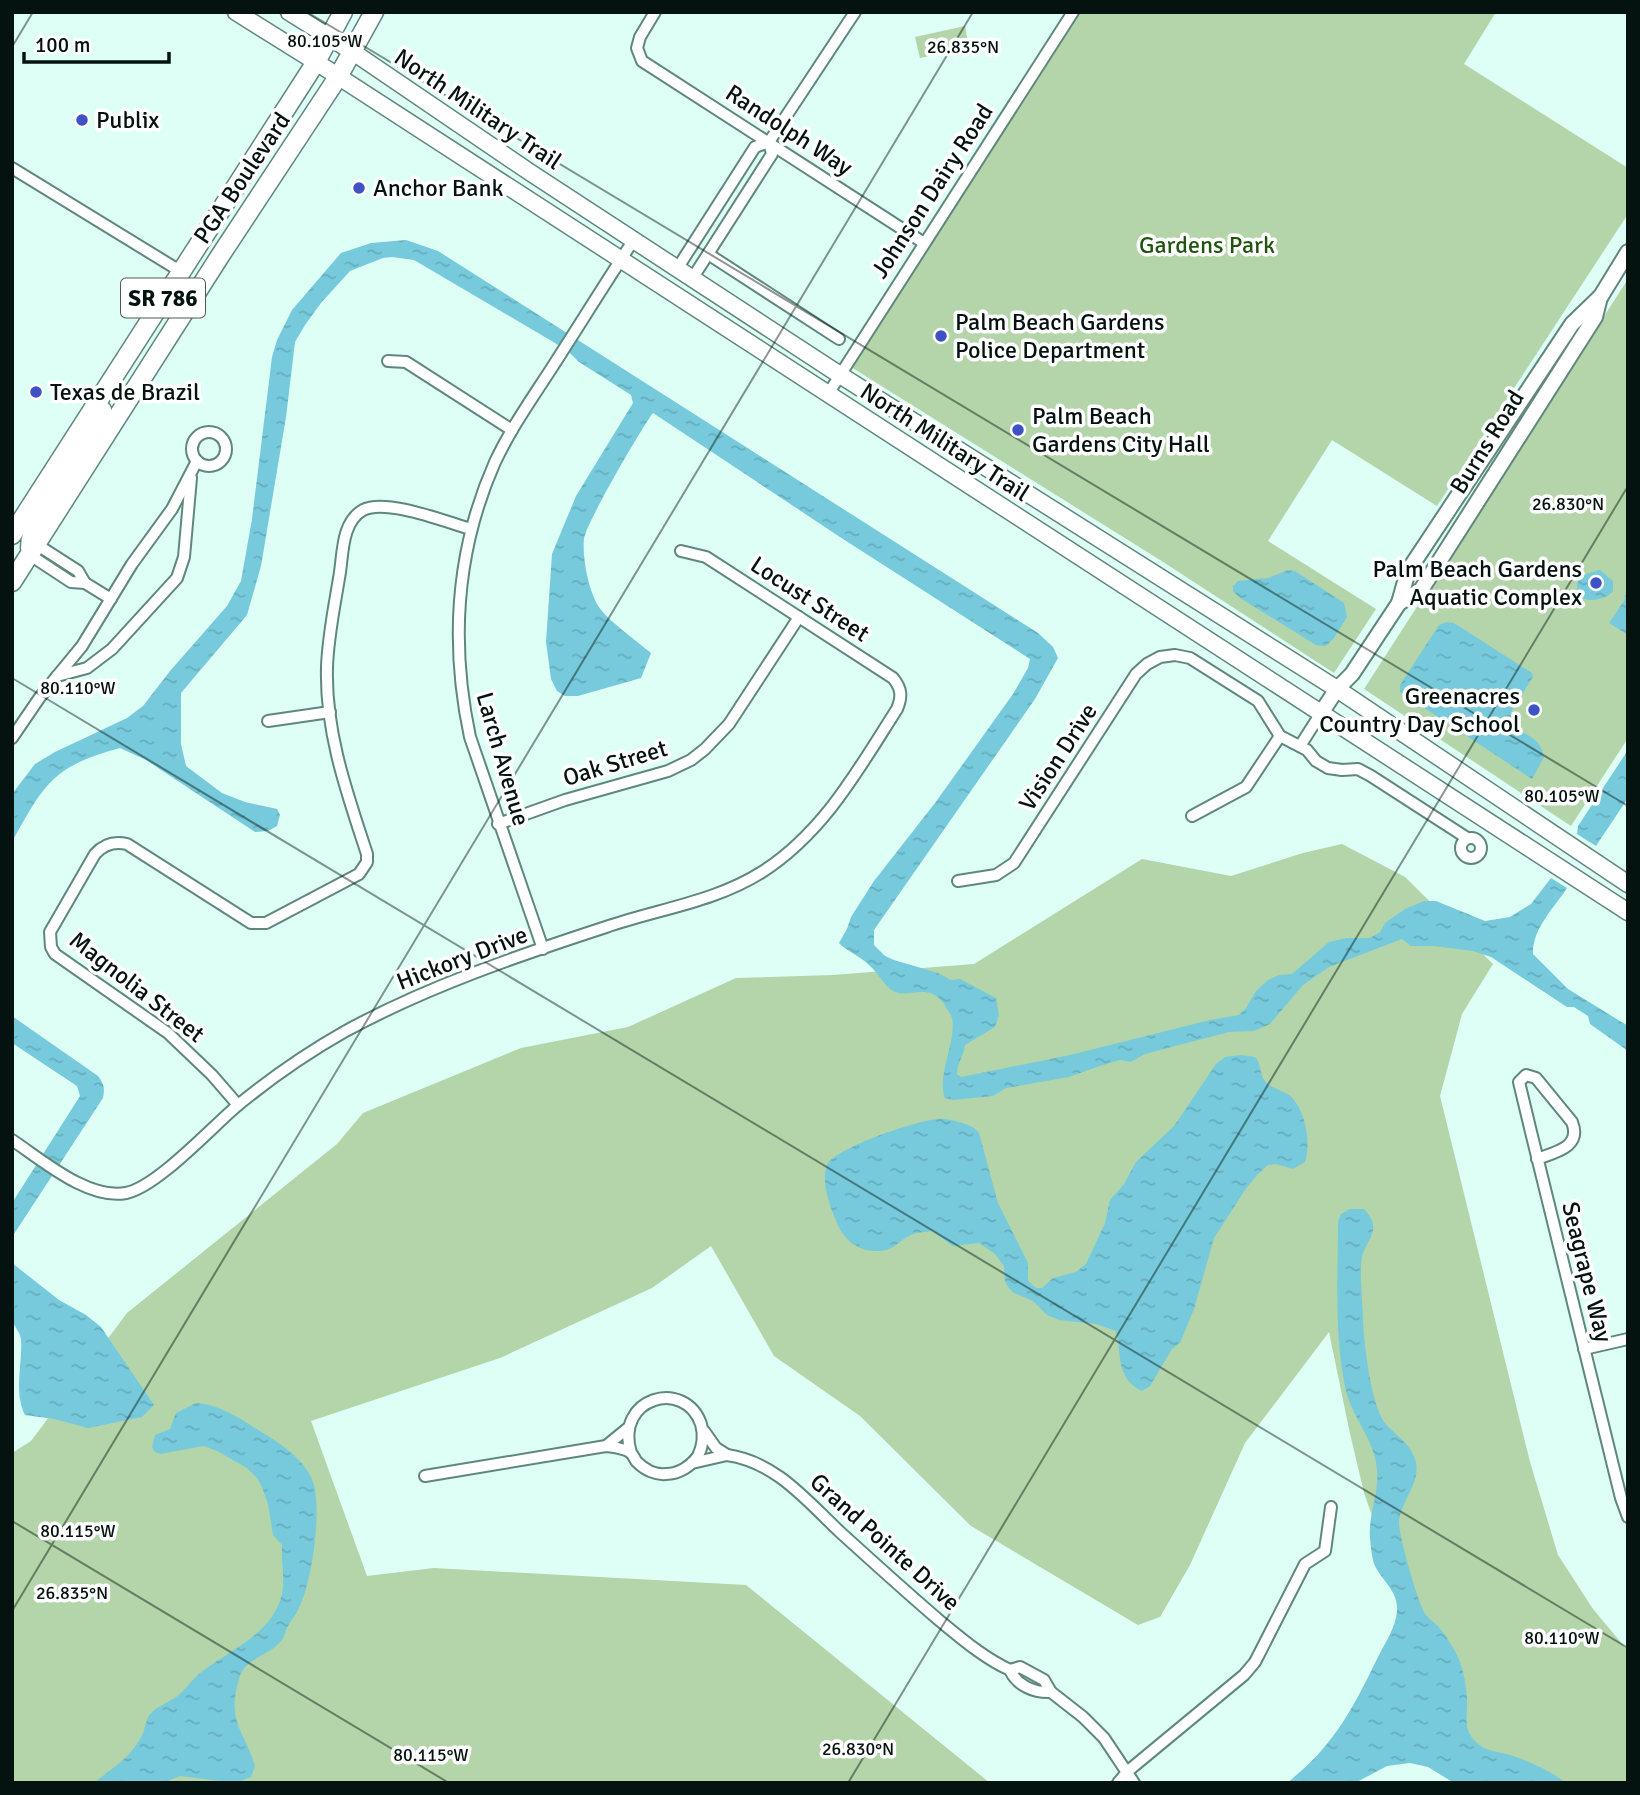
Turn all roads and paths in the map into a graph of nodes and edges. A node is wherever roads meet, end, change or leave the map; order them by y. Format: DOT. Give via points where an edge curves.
graph roads {
  1 [pos="236,12"];
  2 [pos="289,12"];
  3 [pos="343,12"];
  4 [pos="374,12"];
  5 [pos="655,12"];
  6 [pos="855,12"];
  7 [pos="1073,12"];
  8 [pos="330,37"];
  9 [pos="353,52"];
  10 [pos="316,62"];
  11 [pos="338,77"];
  12 [pos="769,142"];
  13 [pos="12,168"];
  14 [pos="224,204"];
  15 [pos="634,241"];
  16 [pos="924,243"];
  17 [pos="1628,252"];
  18 [pos="708,254"];
  19 [pos="621,260"];
  20 [pos="677,269"];
  21 [pos="180,271"];
  22 [pos="692,279"];
  23 [pos="202,283"];
  24 [pos="1601,296"];
  25 [pos="187,307"];
  26 [pos="839,339"];
  27 [pos="388,361"];
  28 [pos="840,375"];
  29 [pos="104,390"];
  30 [pos="828,394"];
  31 [pos="512,430"];
  32 [pos="197,461"];
  33 [pos="191,472"];
  34 [pos="471,529"];
  35 [pos="12,534"];
  36 [pos="33,549"];
  37 [pos="681,551"];
  38 [pos="12,566"];
  39 [pos="12,582"];
  40 [pos="111,599"];
  41 [pos="1399,603"];
  42 [pos="799,617"];
  43 [pos="57,676"];
  44 [pos="1337,689"];
  45 [pos="901,698"];
  46 [pos="330,712"];
  47 [pos="1321,713"];
  48 [pos="268,721"];
  49 [pos="1280,736"];
  50 [pos="12,738"];
  51 [pos="1300,746"];
  52 [pos="1192,816"];
  53 [pos="498,824"];
  54 [pos="1468,838"];
  55 [pos="958,881"];
  56 [pos="1628,884"];
  57 [pos="1628,912"];
  58 [pos="543,949"];
  59 [pos="237,1105"];
  60 [pos="12,1140"];
  61 [pos="1537,1159"];
  62 [pos="1628,1339"];
  63 [pos="1584,1349"];
  64 [pos="628,1429"];
  65 [pos="702,1430"];
  66 [pos="606,1446"];
  67 [pos="631,1453"];
  68 [pos="727,1455"];
  69 [pos="692,1463"];
  70 [pos="425,1476"];
  71 [pos="1331,1507"];
  72 [pos="1628,1517"];
  73 [pos="1128,1771"];
  74 [pos="1118,1783"];
  75 [pos="1134,1783"];
  1 -- 10 [label="main road, North Military Trail"];
  2 -- 8 [label="main road, North Military Trail"];
  3 -- 8 [label="main road, PGA Boulevard / SR 786"];
  4 -- 9 [label="main road, PGA Boulevard / SR 786"];
  5 -- 12 [label="street, Randolph Way" via="637,48 642,61"];
  6 -- 12 [label="street"];
  7 -- 16 [label="street, Johnson Dairy Road"];
  8 -- 9 [label="main road, North Military Trail"];
  8 -- 10 [label="main road, PGA Boulevard / SR 786"];
  9 -- 11 [label="main road, PGA Boulevard / SR 786"];
  9 -- 15 [label="main road, North Military Trail"];
  10 -- 11 [label="main road, North Military Trail"];
  10 -- 14 [label="main road, PGA Boulevard / SR 786"];
  11 -- 19 [label="main road, North Military Trail"];
  11 -- 23 [label="main road, PGA Boulevard / SR 786"];
  12 -- 16 [label="street, Randolph Way"];
  12 -- 18 [label="street" via="772,155"];
  12 -- 20 [label="street" via="755,147"];
  13 -- 21 [label="street"];
  14 -- 21 [label="main road, PGA Boulevard / SR 786"];
  14 -- 23 [label="main road" via="223,218 203,255"];
  15 -- 19 [label="street, Larch Avenue"];
  15 -- 20 [label="main road, North Military Trail"];
  16 -- 28 [label="street, Johnson Dairy Road"];
  17 -- 24 [label="street, Burns Road"];
  18 -- 22 [label="street"];
  18 -- 26 [label="street"];
  19 -- 30 [label="main road, North Military Trail"];
  19 -- 31 [label="street, Larch Avenue"];
  20 -- 22 [label="main road, North Military Trail"];
  21 -- 25 [label="street"];
  21 -- 29 [label="main road, PGA Boulevard / SR 786"];
  22 -- 28 [label="main road, North Military Trail"];
  23 -- 25 [label="main road, PGA Boulevard / SR 786"];
  24 -- 41 [label="street, Burns Road" via="1572,324 1408,571"];
  24 -- 41 [label="street, Burns Road" via="1595,317 1421,590"];
  25 -- 36 [label="main road, PGA Boulevard / SR 786"];
  27 -- 31 [label="street" via="406,362"];
  28 -- 30 [label="street, Johnson Dairy Road"];
  28 -- 44 [label="main road, North Military Trail"];
  29 -- 35 [label="main road, PGA Boulevard / SR 786"];
  29 -- 36 [label="main road" via="102,413 91,435 35,524 30,541"];
  30 -- 47 [label="main road, North Military Trail"];
  31 -- 34 [label="street, Larch Avenue" via="484,488"];
  32 -- 33 [label="street"];
  33 -- 40 [label="street" via="172,509"];
  33 -- 43 [label="street" via="184,557 177,578 112,649 87,668"];
  34 -- 46 [label="street, Magnolia Street" via="383,506 363,510 351,522 328,649"];
  34 -- 53 [label="street, Larch Avenue" via="459,592 460,684 470,737"];
  35 -- 38 [label="main road" via="17,549"];
  36 -- 39 [label="main road, PGA Boulevard / SR 786"];
  36 -- 40 [label="street" via="71,582 85,583"];
  37 -- 42 [label="street, Locust Street" via="706,557"];
  40 -- 43 [label="street"];
  41 -- 44 [label="street, Burns Road"];
  42 -- 45 [label="street, Locust Street" via="893,678"];
  42 -- 53 [label="street, Oak Street" via="729,724 691,760"];
  43 -- 50 [label="street"];
  44 -- 47 [label="street, Burns Road"];
  44 -- 56 [label="main road, North Military Trail"];
  45 -- 58 [label="street, Hickory Drive" via="840,798 783,858 710,897"];
  46 -- 48 [label="street"];
  46 -- 59 [label="street, Magnolia Street" via="344,783 367,854 359,874 266,923 251,923 127,844 112,842 96,854 50,932 55,954 168,1033"];
  47 -- 51 [label="street"];
  47 -- 57 [label="main road, North Military Trail"];
  49 -- 51 [label="street"];
  49 -- 52 [label="street" via="1246,787"];
  49 -- 55 [label="street, Vision Drive" via="1258,701 1190,658 1160,657 1141,669 1014,863 996,876"];
  51 -- 54 [label="street" via="1328,768 1358,769 1371,776"];
  53 -- 58 [label="street, Larch Avenue"];
  58 -- 59 [label="street, Hickory Drive" via="369,1018 298,1060"];
  59 -- 60 [label="street, Hickory Drive" via="156,1178 119,1194 97,1191"];
  61 -- 61 [label="street, Seagrape Way" via="1519,1082 1526,1075 1536,1078 1575,1130 1567,1149"];
  61 -- 63 [label="street, Seagrape Way"];
  62 -- 63 [label="street"];
  63 -- 72 [label="street, Seagrape Way"];
  64 -- 65 [label="street, Grand Pointe Drive" via="642,1406 667,1398 691,1408"];
  64 -- 66 [label="street, Grand Pointe Drive"];
  64 -- 67 [label="street"];
  65 -- 68 [label="street, Grand Pointe Drive"];
  65 -- 69 [label="street" via="701,1448"];
  66 -- 67 [label="street, Grand Pointe Drive"];
  66 -- 70 [label="street, Grand Pointe Drive"];
  67 -- 69 [label="street, Grand Pointe Drive" via="645,1468 664,1475"];
  68 -- 69 [label="street, Grand Pointe Drive"];
  68 -- 73 [label="street, Grand Pointe Drive" via="780,1476 963,1640 1010,1670 1014,1679 1038,1693 1051,1692 1083,1717"];
  71 -- 73 [label="street" via="1325,1551 1305,1564 1255,1662"];
  73 -- 74 [label="street"];
  73 -- 75 [label="street, Grand Pointe Drive"];
}
